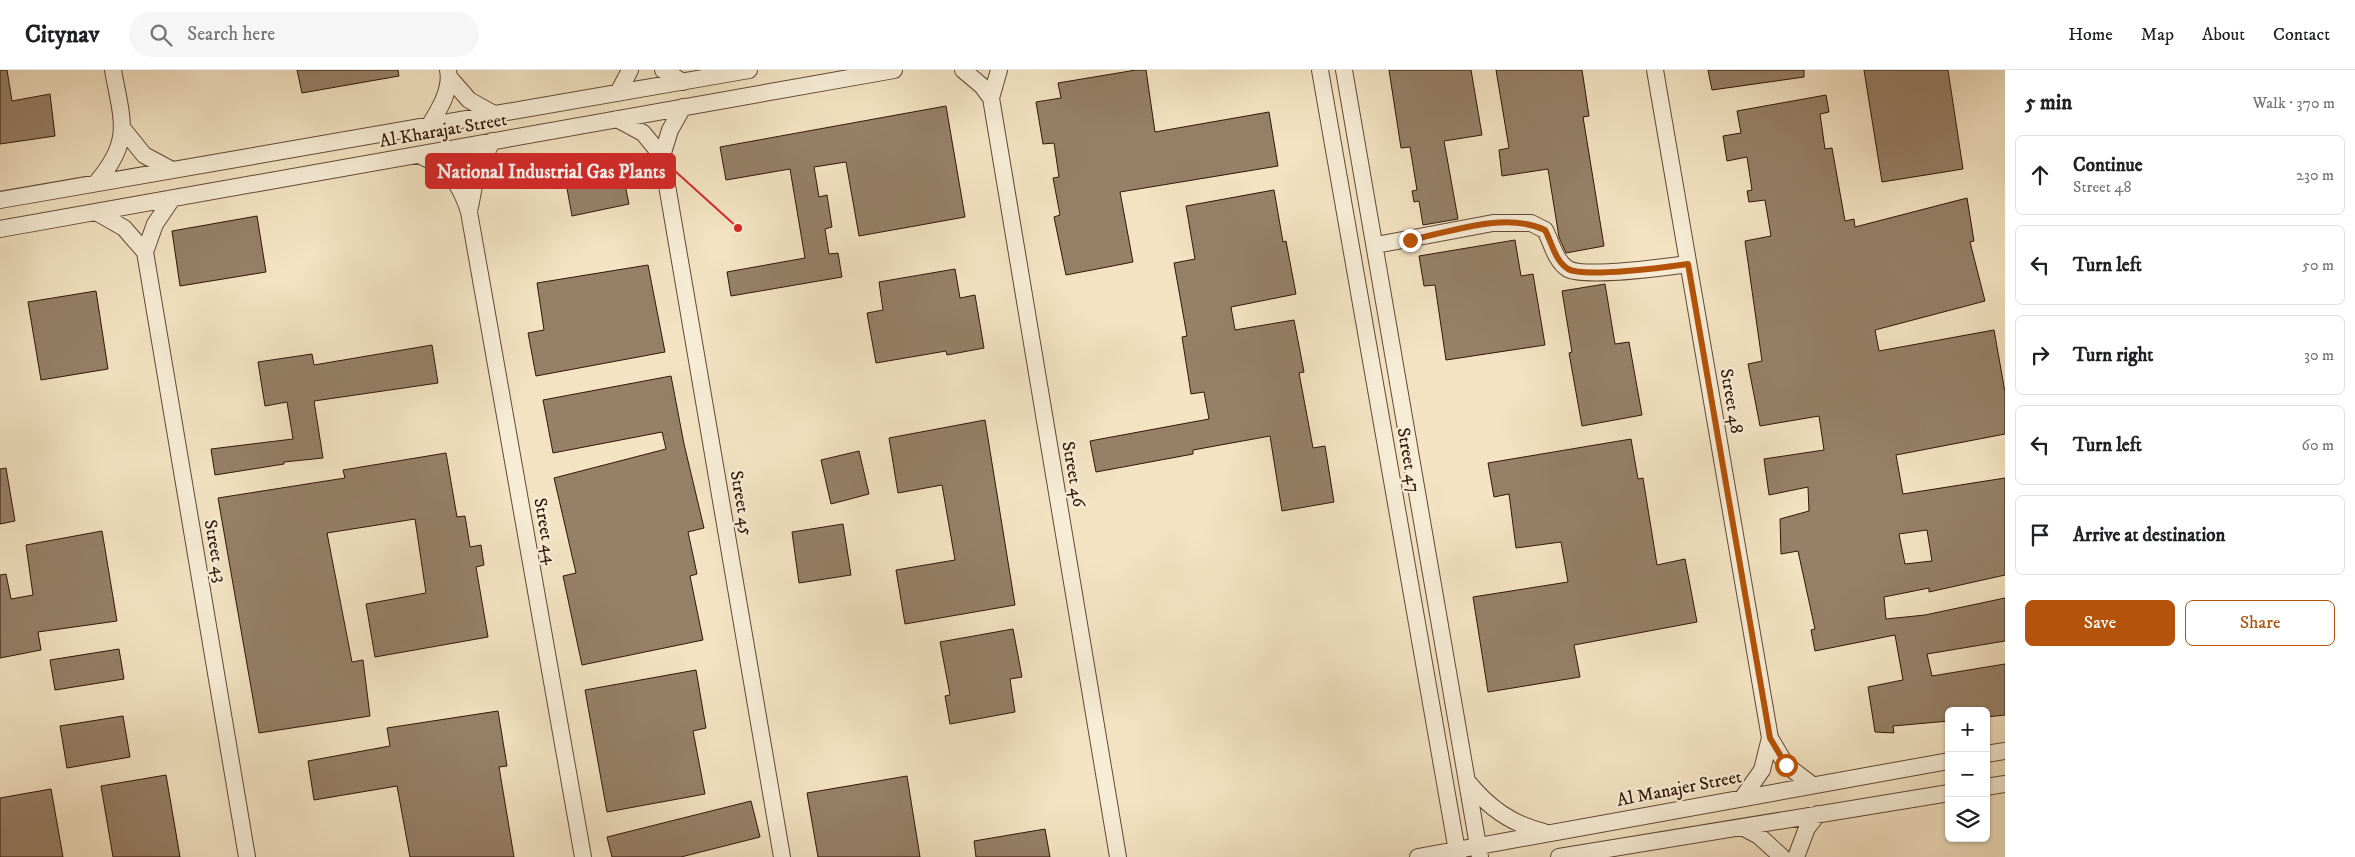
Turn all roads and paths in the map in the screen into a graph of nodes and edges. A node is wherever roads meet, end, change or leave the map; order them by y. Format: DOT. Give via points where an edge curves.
graph roads {
  1 [pos="113,70"];
  2 [pos="630,70"];
  3 [pos="663,70"];
  4 [pos="749,70"];
  5 [pos="894,70"];
  6 [pos="963,70"];
  7 [pos="1000,70"];
  8 [pos="1320,70"];
  9 [pos="1344,70"];
  10 [pos="1655,70"];
  11 [pos="449,74"];
  12 [pos="683,82"];
  13 [pos="618,93"];
  14 [pos="991,98"];
  15 [pos="683,107"];
  16 [pos="494,114"];
  17 [pos="617,119"];
  18 [pos="429,126"];
  19 [pos="124,130"];
  20 [pos="492,141"];
  21 [pos="419,155"];
  22 [pos="662,156"];
  23 [pos="172,170"];
  24 [pos="96,183"];
  25 [pos="172,199"];
  26 [pos="0,200"];
  27 [pos="96,212"];
  28 [pos="469,212"];
  29 [pos="0,229"];
  30 [pos="1376,245"];
  31 [pos="145,252"];
  32 [pos="1688,264"];
  33 [pos="1770,738"];
  34 [pos="2005,751"];
  35 [pos="1990,753"];
  36 [pos="1945,762"];
  37 [pos="1467,781"];
  38 [pos="1811,784"];
  39 [pos="2005,784"];
  40 [pos="1990,786"];
  41 [pos="1945,794"];
  42 [pos="1743,797"];
  43 [pos="1818,814"];
  44 [pos="1742,828"];
  45 [pos="1549,833"];
  46 [pos="1479,852"];
  47 [pos="1458,854"];
  48 [pos="247,857"];
  49 [pos="583,857"];
  50 [pos="782,857"];
  51 [pos="1118,857"];
  52 [pos="1418,857"];
  53 [pos="1558,857"];
  54 [pos="1782,857"];
  55 [pos="1796,857"];
  1 -- 19 [label="street"];
  2 -- 13 [label="street"];
  3 -- 12 [label="street"];
  4 -- 12 [label="street, Al Kharajat Street"];
  5 -- 15 [label="street, Al Kharajat Street"];
  6 -- 14 [label="street"];
  7 -- 14 [label="street, Street 46"];
  8 -- 47 [label="street, Street 47"];
  9 -- 30 [label="street, Street 47"];
  10 -- 32 [label="street, Street 48"];
  11 -- 16 [label="street" via="469,100"];
  11 -- 18 [label="street" via="442,103"];
  12 -- 13 [label="street, Al Kharajat Street"];
  13 -- 16 [label="street, Al Kharajat Street"];
  14 -- 51 [label="street, Street 46"];
  15 -- 17 [label="street, Al Kharajat Street"];
  15 -- 22 [label="street, Street 45" via="670,130"];
  16 -- 18 [label="street, Al Kharajat Street"];
  17 -- 20 [label="street, Al Kharajat Street"];
  17 -- 22 [label="street" via="643,134"];
  18 -- 23 [label="street, Al Kharajat Street"];
  19 -- 23 [label="street" via="144,154"];
  19 -- 24 [label="street" via="114,159"];
  20 -- 21 [label="street, Al Kharajat Street"];
  20 -- 28 [label="street, Street 44" via="476,175"];
  21 -- 25 [label="street, Al Kharajat Street"];
  21 -- 28 [label="street, Street 44" via="437,163 452,176 463,193"];
  22 -- 50 [label="street, Street 45"];
  23 -- 24 [label="street, Al Kharajat Street"];
  24 -- 26 [label="street, Al Kharajat Street"];
  25 -- 27 [label="street, Al Kharajat Street"];
  25 -- 31 [label="street, Street 43" via="155,224"];
  27 -- 29 [label="street, Al Kharajat Street"];
  27 -- 31 [label="street" via="124,228"];
  28 -- 49 [label="street, Street 44"];
  30 -- 32 [label="street" via="1494,223 1530,223 1545,230 1557,260 1570,270 1638,271"];
  30 -- 37 [label="street, Street 47"];
  31 -- 48 [label="street, Street 43"];
  32 -- 33 [label="street, Street 48"];
  33 -- 38 [label="street, Street 48" via="1786,765"];
  33 -- 42 [label="street, Street 48" via="1762,770"];
  34 -- 35 [label="street"];
  36 -- 38 [label="street, Al Manajer Street"];
  37 -- 45 [label="street" via="1484,801 1511,820"];
  37 -- 46 [label="street, Street 47"];
  38 -- 42 [label="street, Al Manajer Street"];
  39 -- 40 [label="street"];
  41 -- 43 [label="street"];
  42 -- 45 [label="street, Al Manajer Street"];
  43 -- 44 [label="street"];
  43 -- 55 [label="street" via="1807,828"];
  44 -- 53 [label="street"];
  44 -- 54 [label="street" via="1759,836"];
  45 -- 46 [label="street, Al Manajer Street"];
  46 -- 47 [label="street, Al Manajer Street"];
  47 -- 52 [label="street, Al Manajer Street"];
}
